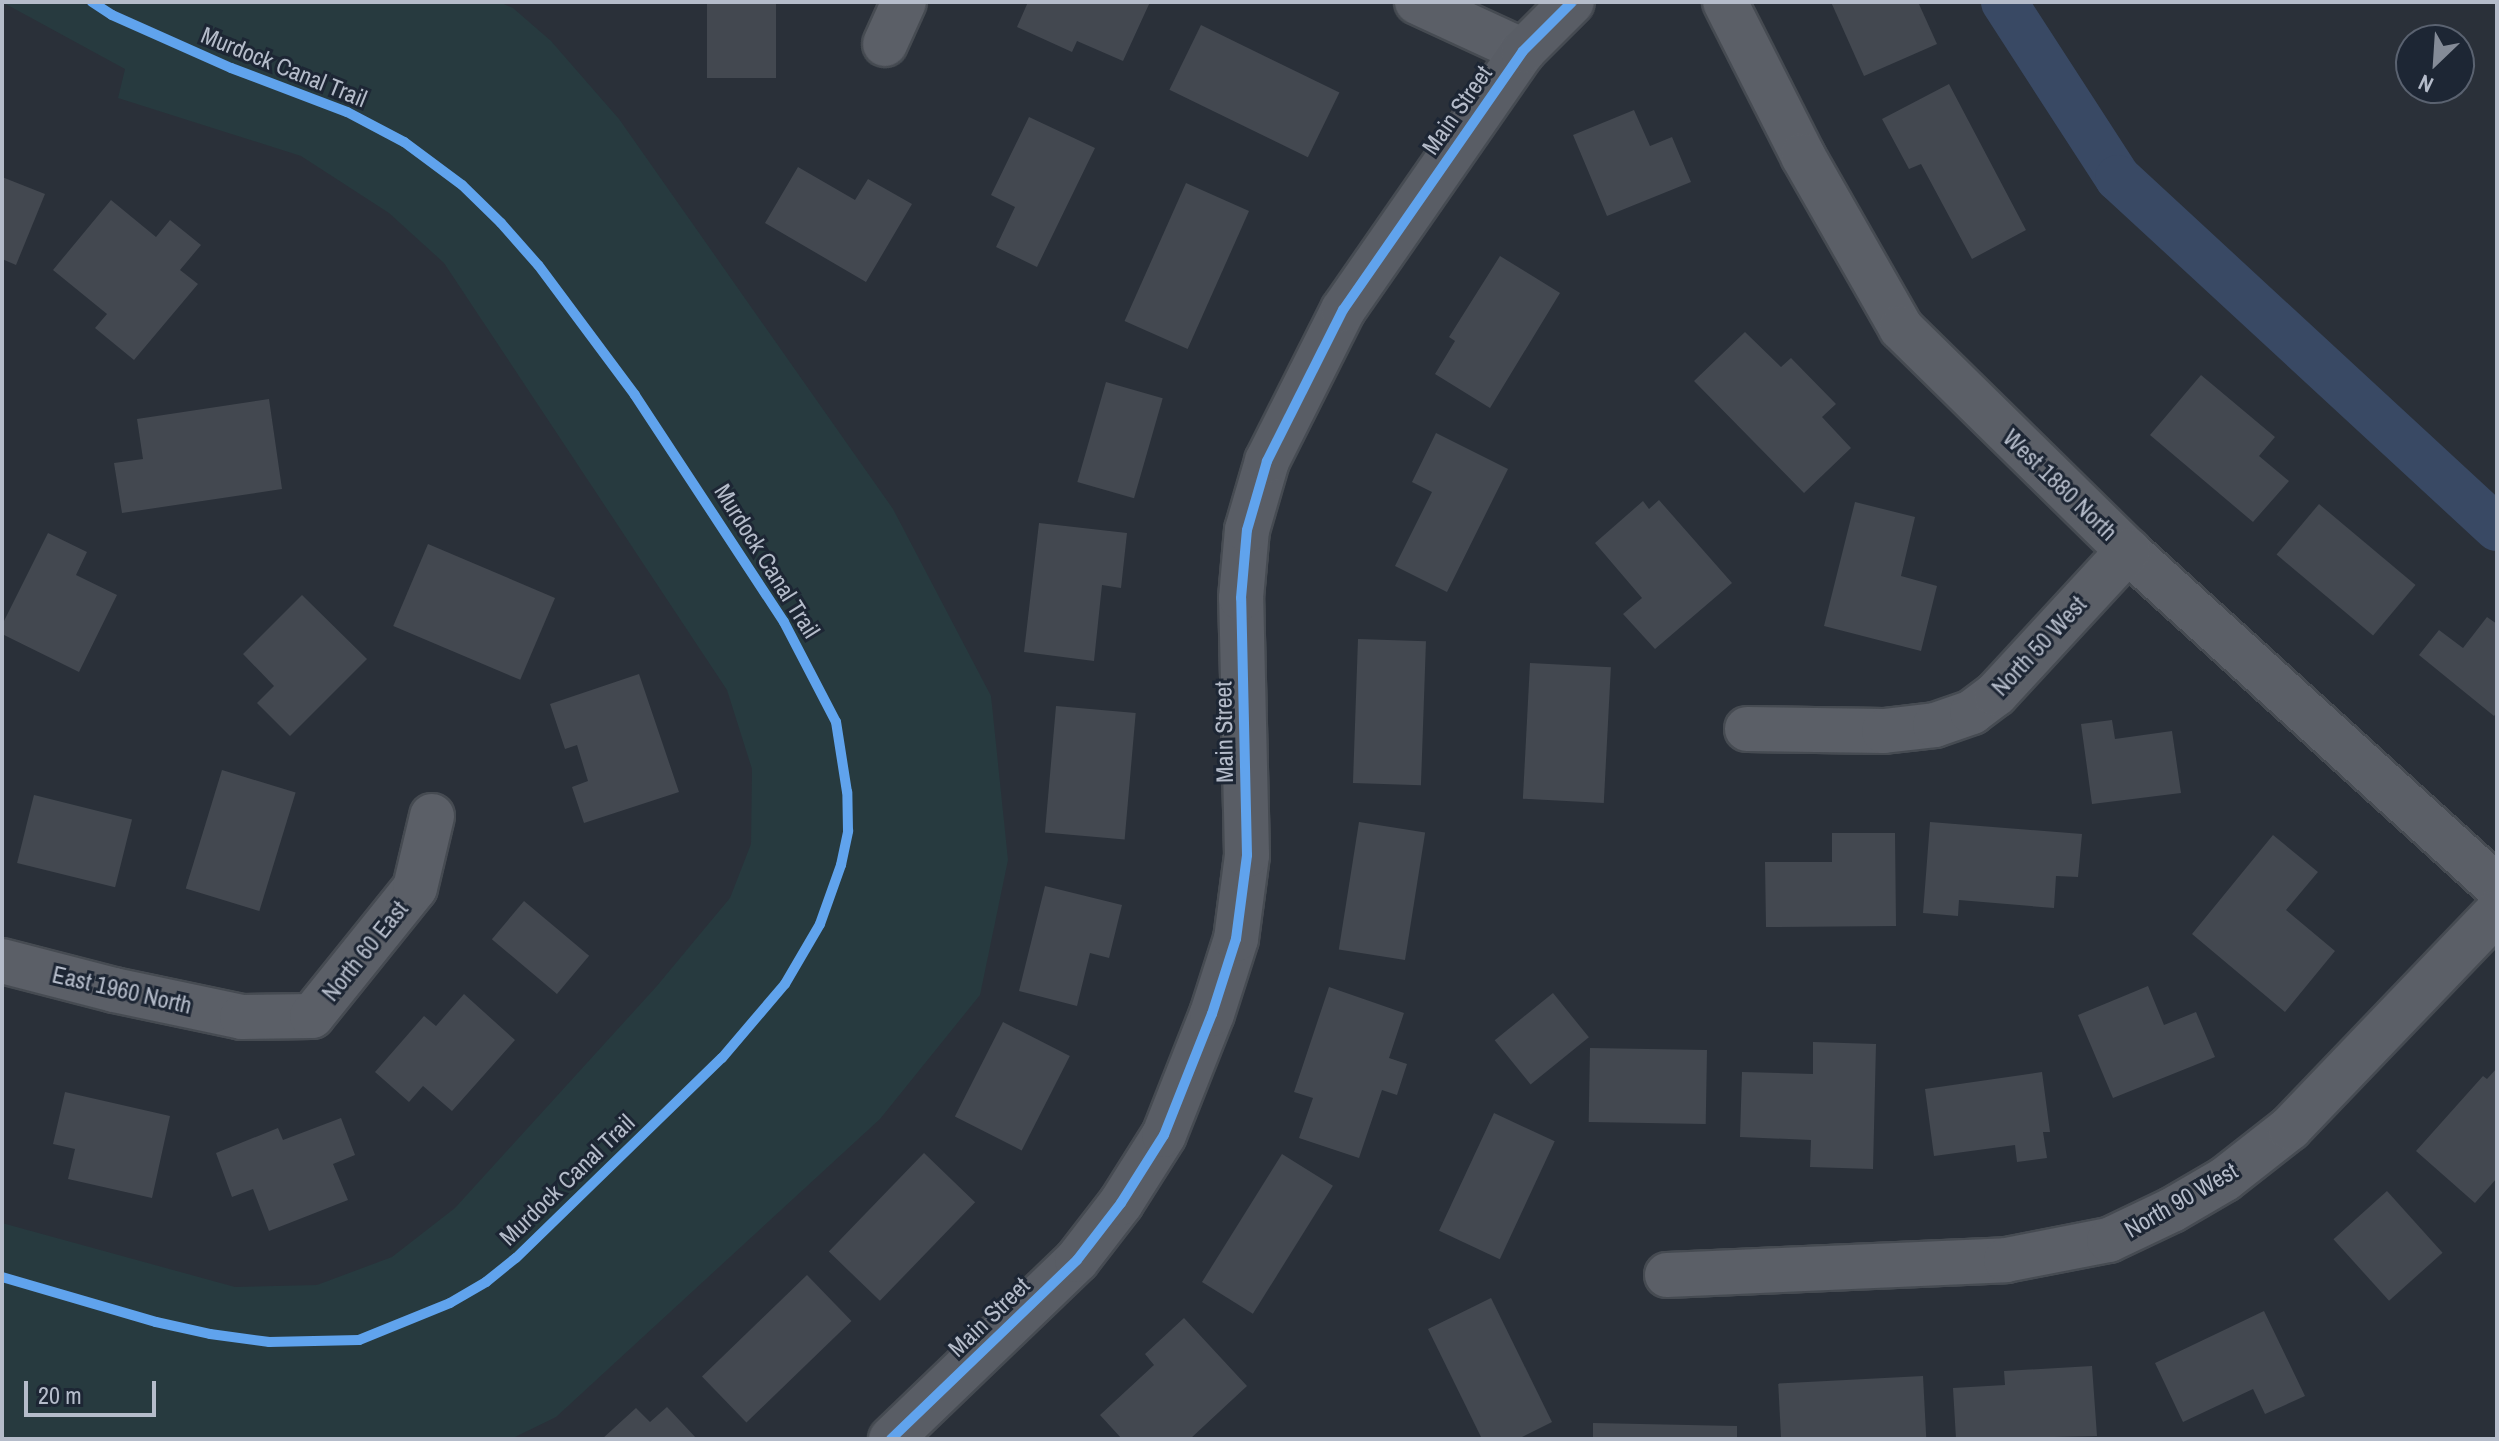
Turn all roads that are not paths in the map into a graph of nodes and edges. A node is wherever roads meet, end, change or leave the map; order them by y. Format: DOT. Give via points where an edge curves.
graph roads {
  1 [pos="904,2"];
  2 [pos="1417,2"];
  3 [pos="1572,2"];
  4 [pos="1725,2"];
  5 [pos="885,44"];
  6 [pos="1523,51"];
  7 [pos="2128,551"];
  8 [pos="1747,729"];
  9 [pos="432,816"];
  10 [pos="2497,887"];
  11 [pos="2497,912"];
  12 [pos="2,961"];
  13 [pos="242,1017"];
  14 [pos="1667,1275"];
  15 [pos="891,1439"];
  1 -- 5 [label="street"];
  2 -- 6 [label="street"];
  3 -- 6 [label="street, Main Street"];
  4 -- 7 [label="street, West 1880 North" via="1803,156 1901,328"];
  6 -- 15 [label="street, Main Street" via="1343,310 1267,461 1247,530 1241,598 1247,855 1236,939 1164,1135 1077,1260"];
  7 -- 8 [label="street, North 50 West" via="1996,694 1972,712 1935,725 1884,731"];
  7 -- 10 [label="street, West 1880 North"];
  9 -- 13 [label="street, North 60 East" via="415,888 312,1016"];
  11 -- 14 [label="street, North 90 West" via="2290,1128 2225,1179 2109,1240 2006,1260"];
  12 -- 13 [label="street, East 1960 North"];
}
